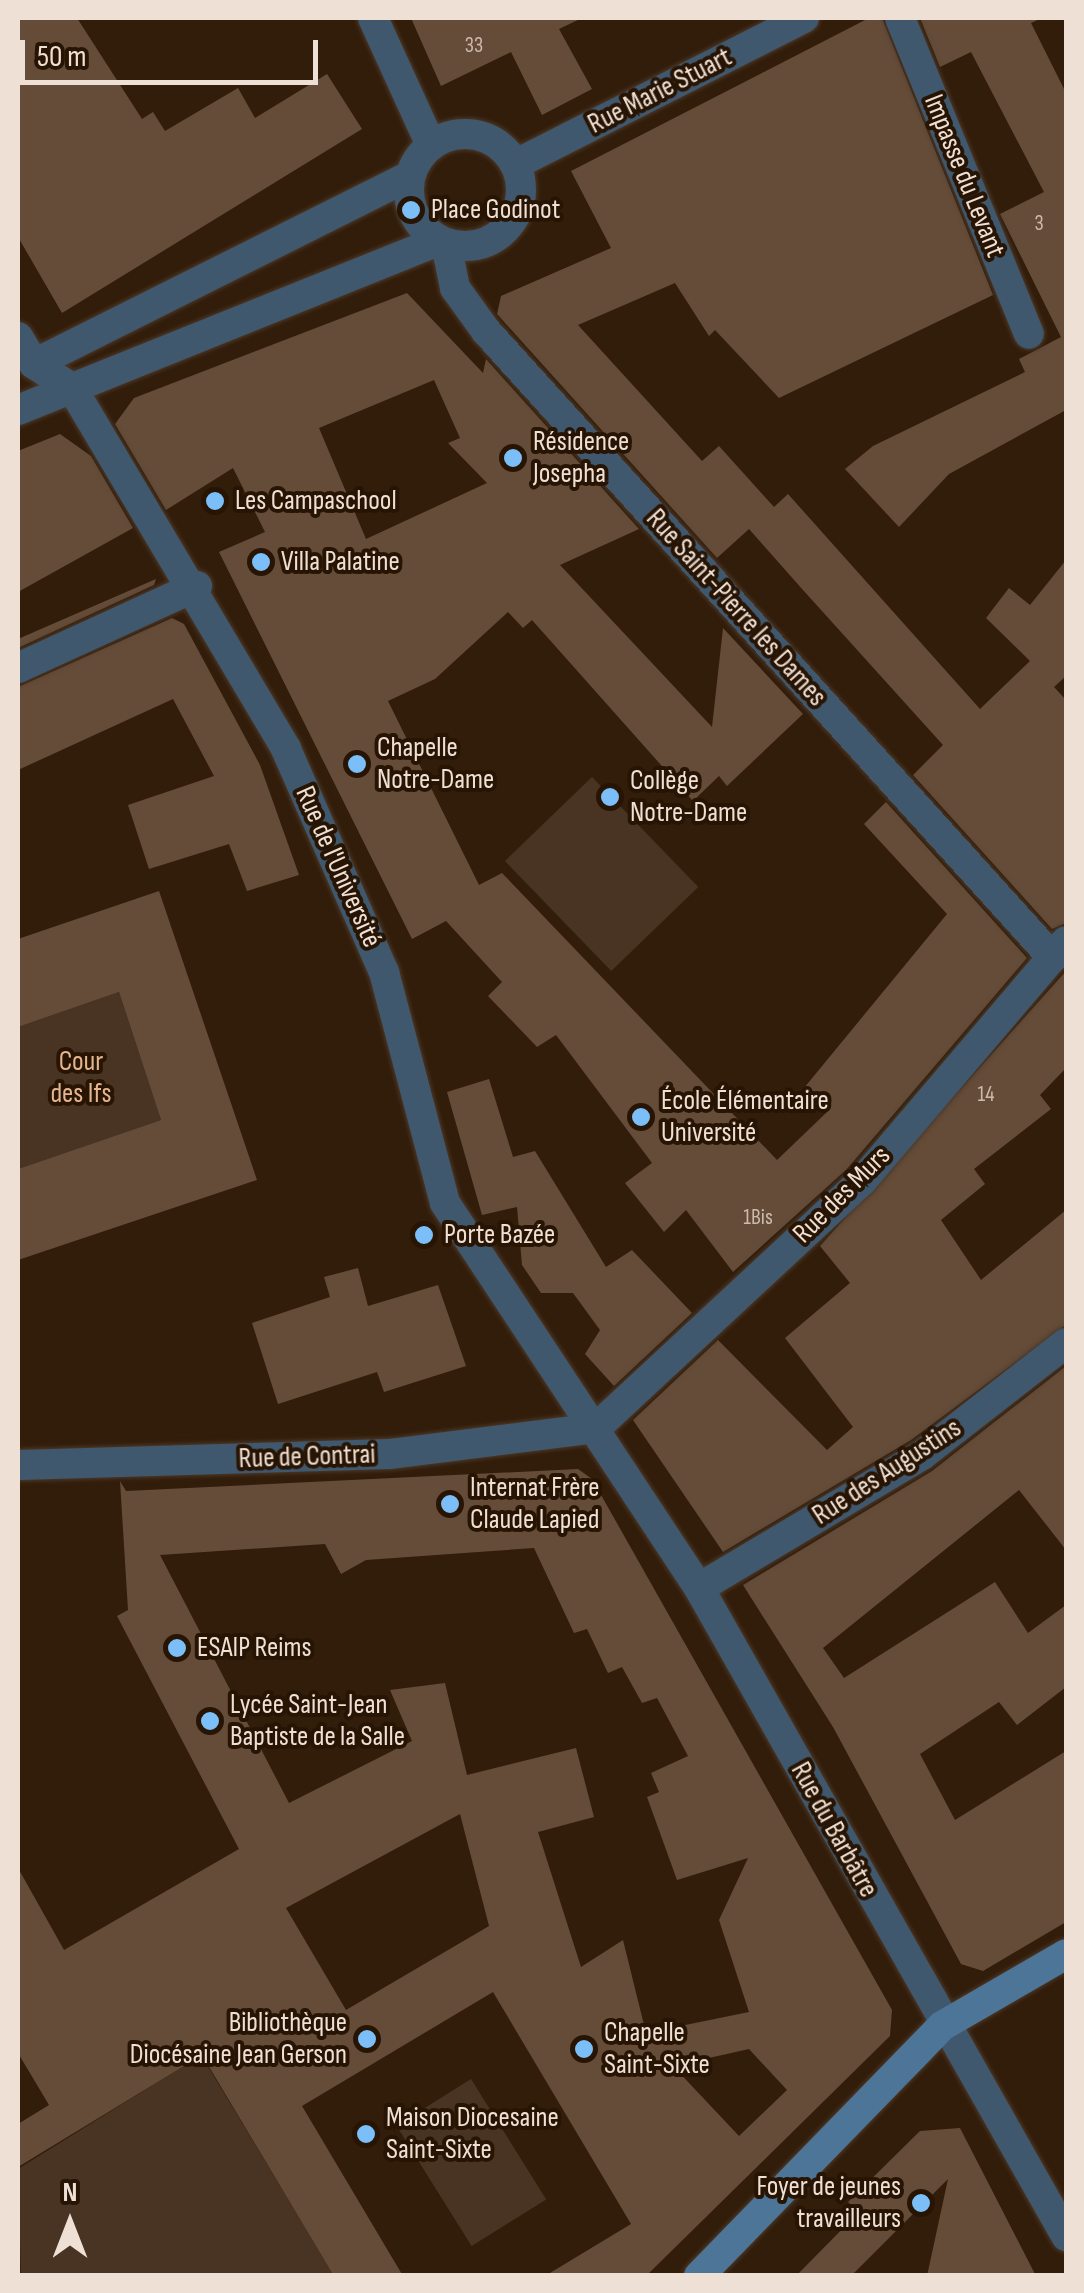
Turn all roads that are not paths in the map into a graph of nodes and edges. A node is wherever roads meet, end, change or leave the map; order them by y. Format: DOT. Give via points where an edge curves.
graph roads {
  1 [pos="372,18"];
  2 [pos="804,18"];
  3 [pos="900,18"];
  4 [pos="431,145"];
  5 [pos="516,164"];
  6 [pos="410,176"];
  7 [pos="443,242"];
  8 [pos="1029,334"];
  9 [pos="18,337"];
  10 [pos="34,364"];
  11 [pos="72,388"];
  12 [pos="18,410"];
  13 [pos="197,586"];
  14 [pos="18,668"];
  15 [pos="1060,950"];
  16 [pos="1066,1343"];
  17 [pos="596,1428"];
  18 [pos="18,1465"];
  19 [pos="699,1588"];
  20 [pos="1066,1954"];
  21 [pos="942,2026"];
  22 [pos="1066,2236"];
  23 [pos="699,2276"];
  1 -- 4 [label="street"];
  2 -- 5 [label="street, Rue Marie Stuart"];
  3 -- 8 [label="street, Impasse du Levant"];
  4 -- 5 [label="street" via="478,134"];
  4 -- 6 [label="street"];
  5 -- 7 [label="street" via="514,220 484,244"];
  6 -- 7 [label="street" via="413,214"];
  6 -- 10 [label="street"];
  7 -- 11 [label="street"];
  7 -- 15 [label="street, Rue Saint-Pierre les Dames" via="455,288 486,330"];
  9 -- 10 [label="street, Rue de l'Université"];
  10 -- 11 [label="street, Rue de l'Université"];
  11 -- 12 [label="street"];
  11 -- 13 [label="street, Rue de l'Université"];
  13 -- 14 [label="street"];
  13 -- 17 [label="street, Rue de l'Université" via="286,748 384,972 445,1203"];
  15 -- 17 [label="street, Rue des Murs" via="861,1182"];
  16 -- 19 [label="street, Rue des Augustins" via="922,1456"];
  17 -- 18 [label="street, Rue de Contrai" via="390,1454"];
  17 -- 19 [label="street, Rue du Barbâtre"];
  19 -- 21 [label="street, Rue du Barbâtre"];
  20 -- 21 [label="street"];
  21 -- 22 [label="street, Rue du Barbâtre"];
  21 -- 23 [label="street"];
}
